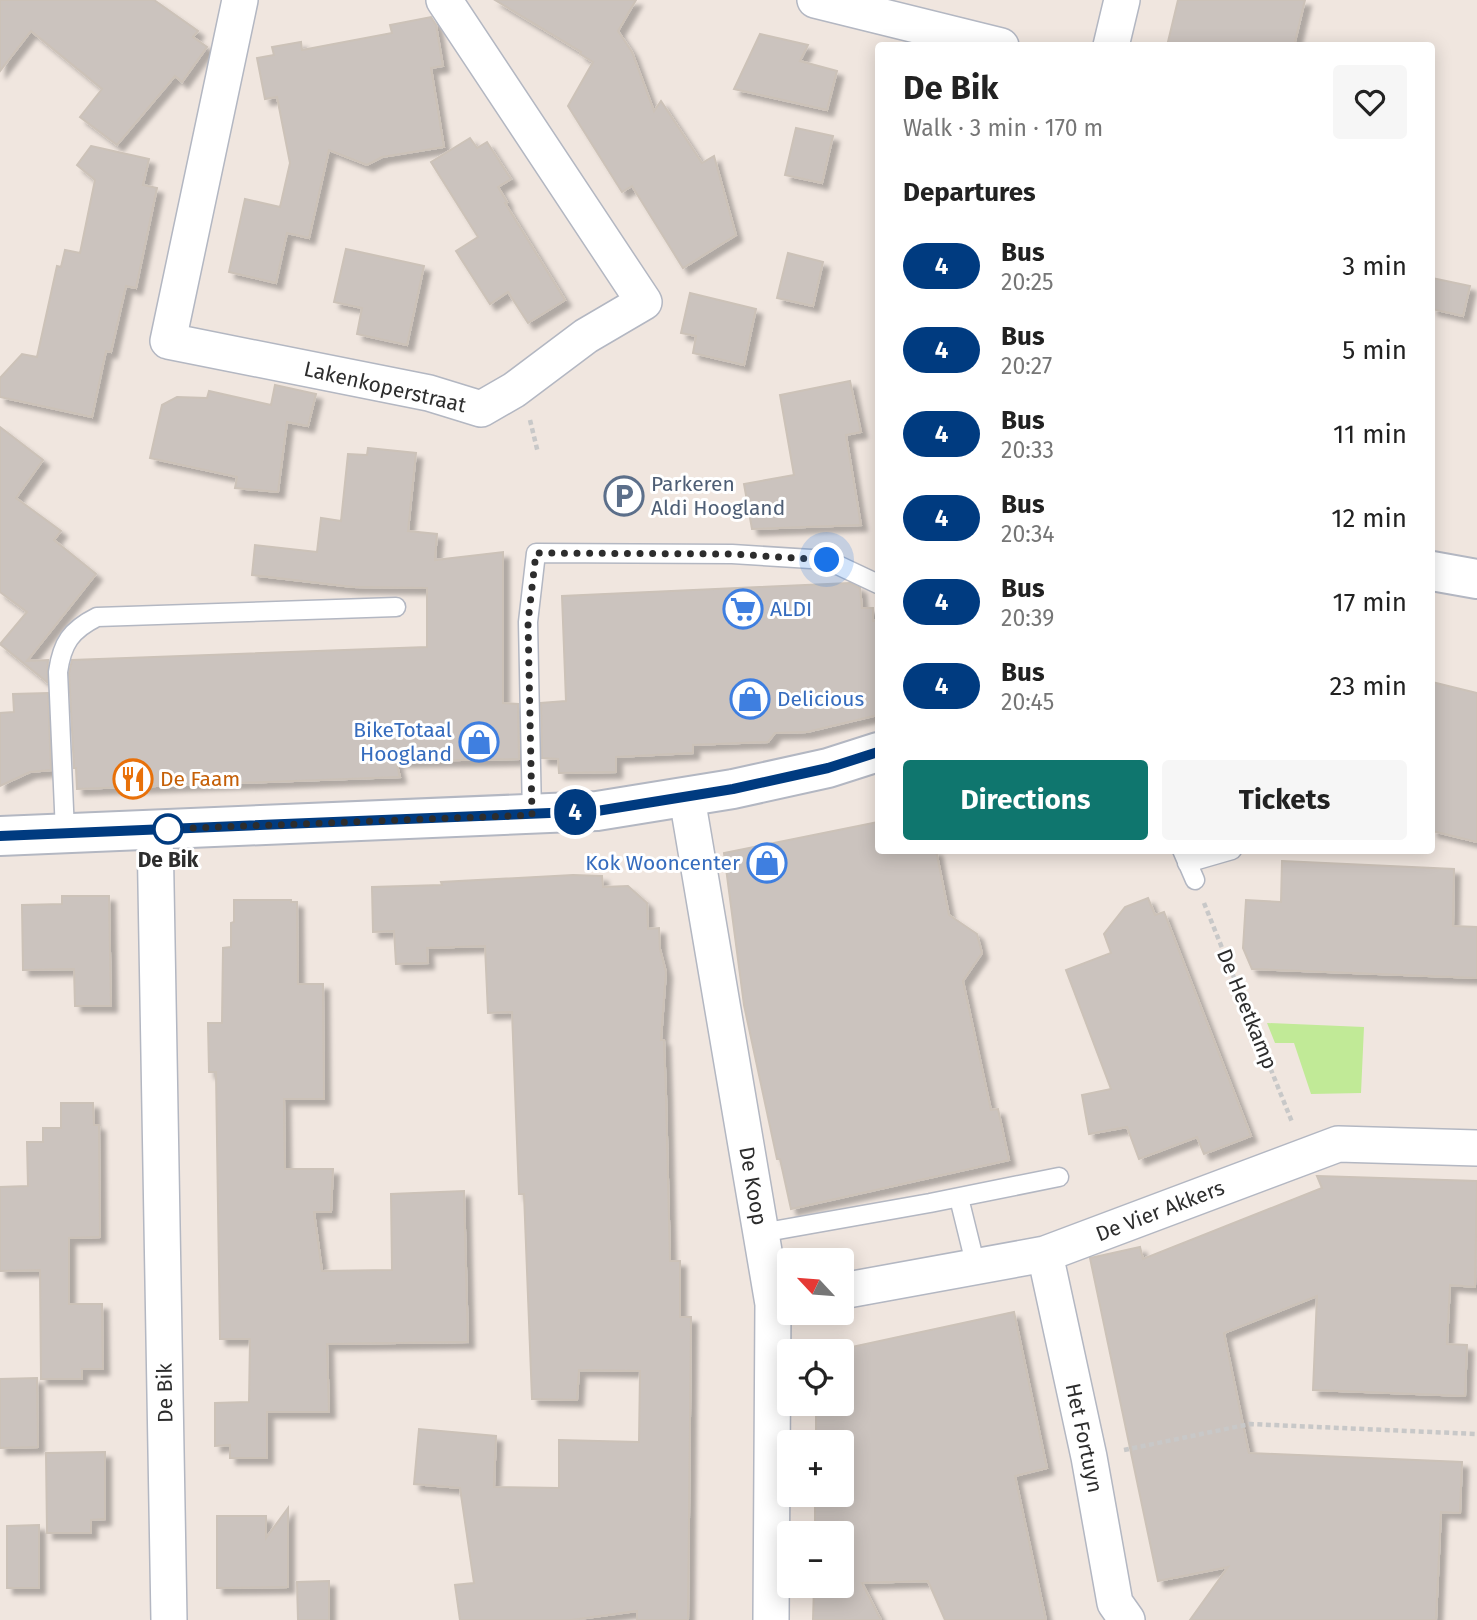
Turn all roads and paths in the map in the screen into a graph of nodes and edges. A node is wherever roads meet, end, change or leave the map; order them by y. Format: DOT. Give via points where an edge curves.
graph roads {
  1 [pos="240,0"];
  2 [pos="444,0"];
  3 [pos="815,0"];
  4 [pos="1122,0"];
  5 [pos="985,42"];
  6 [pos="1112,42"];
  7 [pos="1435,572"];
  8 [pos="1477,579"];
  9 [pos="875,583"];
  10 [pos="396,607"];
  11 [pos="875,753"];
  12 [pos="687,798"];
  13 [pos="532,815"];
  14 [pos="155,829"];
  15 [pos="65,832"];
  16 [pos="0,836"];
  17 [pos="1205,854"];
  18 [pos="1185,857"];
  19 [pos="1195,880"];
  20 [pos="1477,1148"];
  21 [pos="1306,1156"];
  22 [pos="1059,1177"];
  23 [pos="959,1198"];
  24 [pos="761,1233"];
  25 [pos="1045,1255"];
  26 [pos="976,1267"];
  27 [pos="777,1288"];
  28 [pos="854,1290"];
  29 [pos="780,1325"];
  30 [pos="1477,1434"];
  31 [pos="1089,1457"];
  32 [pos="169,1620"];
  33 [pos="771,1620"];
  34 [pos="1127,1620"];
  1 -- 2 [label="street, Lakenkoperstraat" via="167,341 429,393 481,409 644,302"];
  3 -- 5 [label="street"];
  4 -- 6 [label="street"];
  7 -- 8 [label="street"];
  9 -- 13 [label="lane" via="827,560 732,554 536,553 528,622"];
  10 -- 15 [label="lane" via="96,617 79,626 60,655 58,672"];
  11 -- 12 [label="street" via="828,768"];
  12 -- 13 [label="street"];
  12 -- 24 [label="street, De Koop"];
  13 -- 14 [label="street"];
  14 -- 15 [label="street"];
  14 -- 32 [label="street, De Bik"];
  15 -- 16 [label="street"];
  17 -- 18 [label="lane"];
  18 -- 19 [label="lane"];
  19 -- 21 [label="path, De Heetkamp"];
  20 -- 21 [label="street, De Vier Akkers" via="1338,1144"];
  21 -- 25 [label="street, De Vier Akkers"];
  22 -- 23 [label="lane"];
  23 -- 24 [label="lane"];
  23 -- 26 [label="lane"];
  24 -- 27 [label="street, De Koop"];
  25 -- 26 [label="street, De Vier Akkers"];
  25 -- 31 [label="street, Het Fortuyn"];
  26 -- 28 [label="street, De Vier Akkers"];
  29 -- 33 [label="street, De Koop"];
  30 -- 31 [label="path" via="1250,1424"];
  31 -- 34 [label="street, Het Fortuyn" via="1115,1603"];
}
